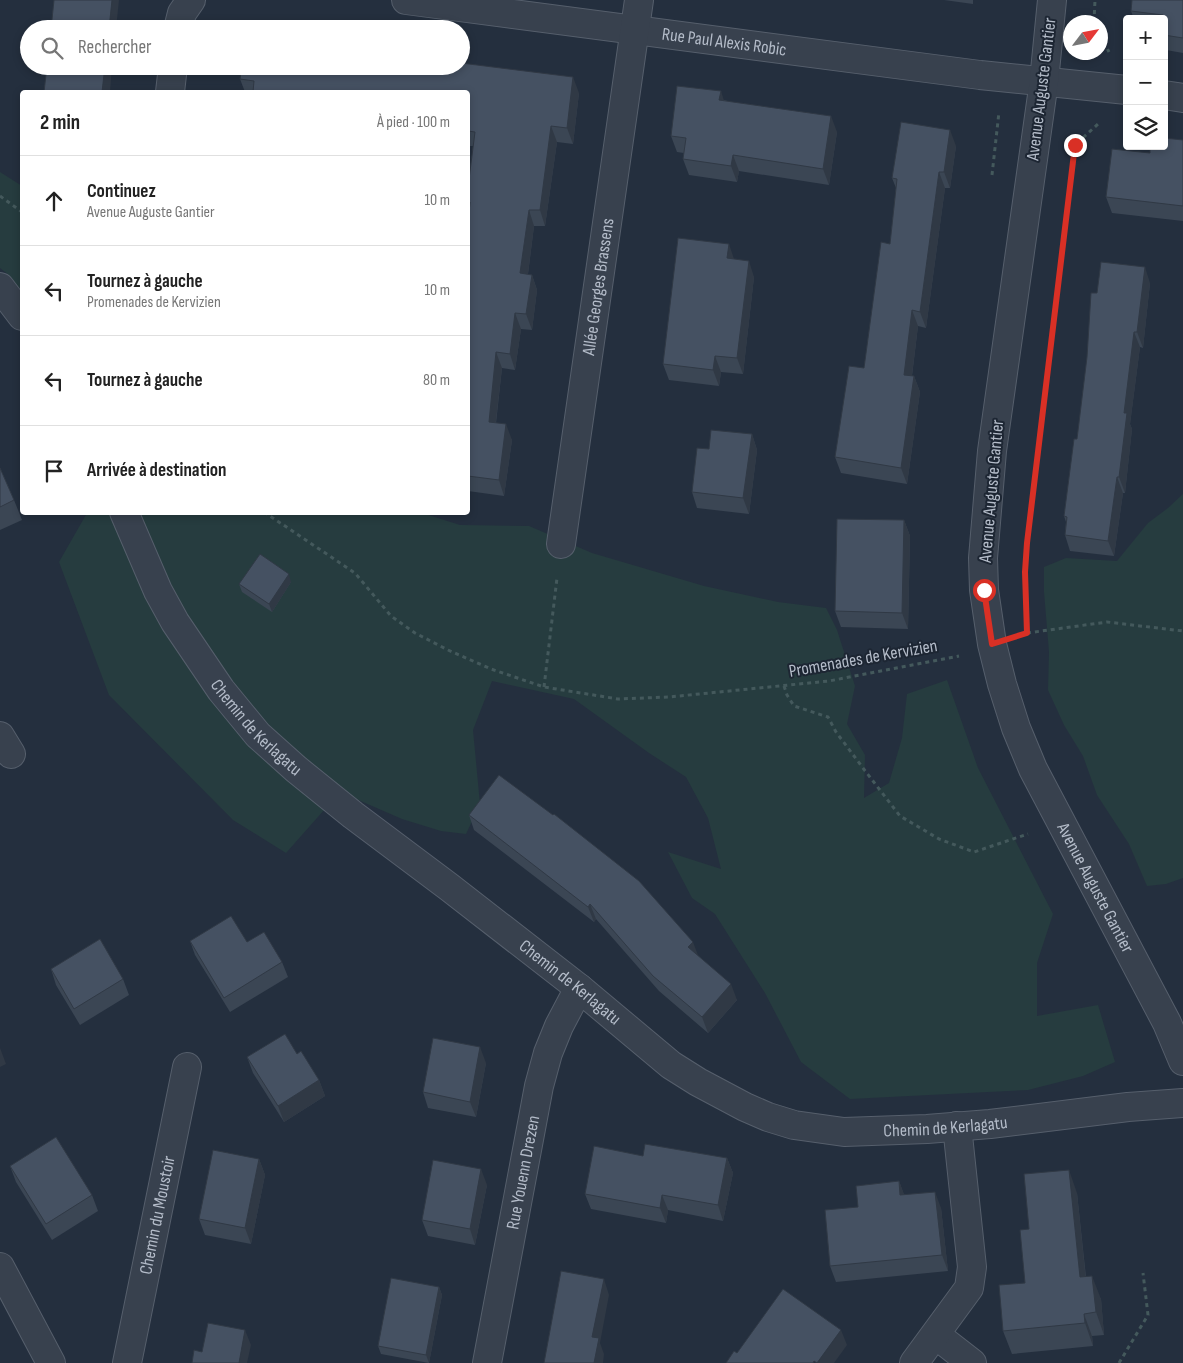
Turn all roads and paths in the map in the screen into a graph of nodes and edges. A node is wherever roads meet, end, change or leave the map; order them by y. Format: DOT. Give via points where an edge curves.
graph roads {
  1 [pos="191,0"];
  2 [pos="406,0"];
  3 [pos="639,0"];
  4 [pos="1052,0"];
  5 [pos="1095,0"];
  6 [pos="1094,15"];
  7 [pos="180,20"];
  8 [pos="636,29"];
  9 [pos="1108,50"];
  10 [pos="172,75"];
  11 [pos="1044,81"];
  12 [pos="1118,89"];
  13 [pos="170,90"];
  14 [pos="1168,96"];
  15 [pos="1183,98"];
  16 [pos="0,196"];
  17 [pos="20,211"];
  18 [pos="0,287"];
  19 [pos="20,313"];
  20 [pos="125,515"];
  21 [pos="268,515"];
  22 [pos="561,544"];
  23 [pos="1183,631"];
  24 [pos="1027,633"];
  25 [pos="1028,642"];
  26 [pos="992,644"];
  27 [pos="784,686"];
  28 [pos="544,687"];
  29 [pos="1062,823"];
  30 [pos="579,988"];
  31 [pos="1183,1062"];
  32 [pos="187,1067"];
  33 [pos="1183,1102"];
  34 [pos="957,1126"];
  35 [pos="0,1267"];
  36 [pos="1143,1273"];
  37 [pos="936,1335"];
  38 [pos="51,1363"];
  39 [pos="127,1363"];
  40 [pos="487,1363"];
  41 [pos="914,1363"];
  42 [pos="972,1363"];
  43 [pos="1119,1363"];
  1 -- 7 [label="street"];
  2 -- 8 [label="street, Rue Paul Alexis Robic"];
  3 -- 8 [label="street, Allée Georges Brassens"];
  4 -- 11 [label="street, Avenue Auguste Gantier"];
  5 -- 6 [label="path"];
  8 -- 11 [label="street, Rue Paul Alexis Robic"];
  8 -- 22 [label="street, Allée Georges Brassens"];
  9 -- 12 [label="path" via="1113,59"];
  10 -- 13 [label="street"];
  11 -- 12 [label="street, Rue Paul Alexis Robic"];
  11 -- 26 [label="street, Avenue Auguste Gantier" via="986,509 984,590"];
  12 -- 24 [label="path" via="1105,117 1075,145 1027,543"];
  14 -- 15 [label="street"];
  16 -- 17 [label="path"];
  18 -- 19 [label="street"];
  20 -- 30 [label="street, Chemin de Kerlagatu" via="175,622 221,690 258,735 353,815"];
  21 -- 28 [label="path, Promenades de Kervizien" via="355,573 391,616 415,633 490,669"];
  22 -- 28 [label="path"];
  23 -- 24 [label="path, Promenades de Kervizien" via="1107,622"];
  24 -- 25 [label="path"];
  24 -- 26 [label="path, Promenades de Kervizien"];
  26 -- 27 [label="path, Promenades de Kervizien" via="958,656 829,681"];
  26 -- 29 [label="street, Avenue Auguste Gantier" via="1016,728 1033,769"];
  27 -- 28 [label="path, Promenades de Kervizien" via="618,699"];
  27 -- 29 [label="path" via="794,706 828,717 900,816 939,839 974,852"];
  29 -- 31 [label="street, Avenue Auguste Gantier" via="1162,1014"];
  30 -- 34 [label="street, Chemin de Kerlagatu" via="671,1065 768,1117 794,1125 844,1132"];
  30 -- 40 [label="street, Rue Youenn Drezen" via="559,1026 541,1077"];
  32 -- 39 [label="street, Chemin du Moustoir"];
  33 -- 34 [label="street, Chemin de Kerlagatu"];
  34 -- 37 [label="street" via="972,1267 969,1288"];
  35 -- 38 [label="street"];
  36 -- 43 [label="path" via="1148,1316"];
  37 -- 41 [label="street"];
  37 -- 42 [label="street"];
}
